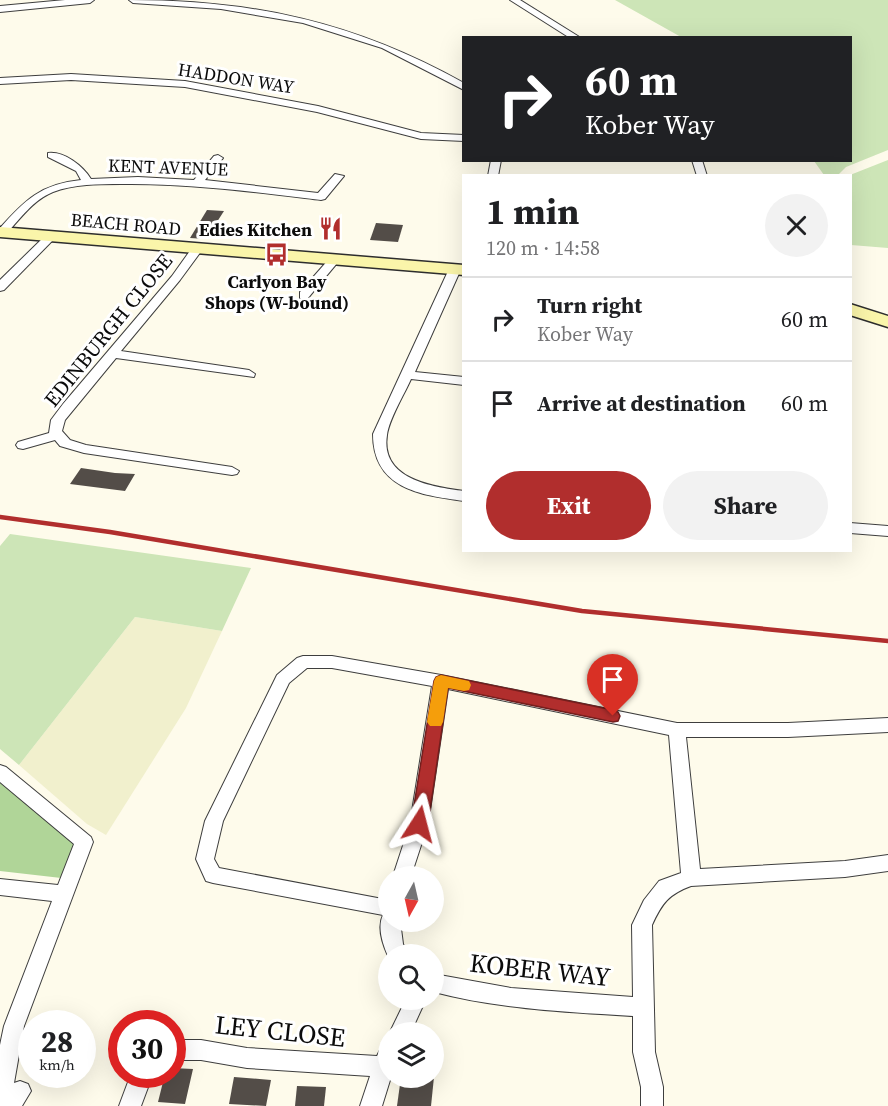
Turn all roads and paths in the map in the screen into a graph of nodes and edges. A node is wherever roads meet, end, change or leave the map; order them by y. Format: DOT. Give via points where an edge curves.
graph roads {
  1 [pos="90,0"];
  2 [pos="133,0"];
  3 [pos="514,0"];
  4 [pos="0,9"];
  5 [pos="574,36"];
  6 [pos="0,81"];
  7 [pos="462,86"];
  8 [pos="462,138"];
  9 [pos="51,155"];
  10 [pos="218,158"];
  11 [pos="339,176"];
  12 [pos="87,182"];
  13 [pos="198,182"];
  14 [pos="1,232"];
  15 [pos="50,237"];
  16 [pos="196,250"];
  17 [pos="334,260"];
  18 [pos="459,270"];
  19 [pos="0,287"];
  20 [pos="304,295"];
  21 [pos="852,310"];
  22 [pos="888,322"];
  23 [pos="113,354"];
  24 [pos="249,374"];
  25 [pos="408,375"];
  26 [pos="462,381"];
  27 [pos="58,435"];
  28 [pos="23,445"];
  29 [pos="232,471"];
  30 [pos="462,496"];
  31 [pos="852,528"];
  32 [pos="888,531"];
  33 [pos="441,681"];
  34 [pos="888,725"];
  35 [pos="677,730"];
  36 [pos="0,772"];
  37 [pos="888,863"];
  38 [pos="405,866"];
  39 [pos="692,878"];
  40 [pos="0,887"];
  41 [pos="64,894"];
  42 [pos="378,906"];
  43 [pos="444,985"];
  44 [pos="642,1007"];
  45 [pos="186,1050"];
  46 [pos="378,1061"];
  47 [pos="378,1085"];
  48 [pos="137,1088"];
  49 [pos="6,1094"];
  50 [pos="130,1106"];
  51 [pos="371,1106"];
  52 [pos="652,1106"];
  1 -- 4 [label="street"];
  2 -- 7 [label="street" via="229,7 314,21 416,60"];
  3 -- 5 [label="street"];
  6 -- 8 [label="street, HADDON WAY" via="71,77 185,84 318,109 421,136"];
  9 -- 12 [label="street" via="81,169"];
  10 -- 13 [label="street"];
  11 -- 13 [label="street, KENT AVENUE" via="321,197"];
  12 -- 13 [label="street, KENT AVENUE"];
  12 -- 14 [label="street, KENT AVENUE" via="54,188 40,195"];
  14 -- 15 [label="street, BEACH ROAD"];
  15 -- 16 [label="street, BEACH ROAD"];
  15 -- 19 [label="street"];
  16 -- 17 [label="street, BEACH ROAD"];
  16 -- 23 [label="street, EDINBURGH CLOSE"];
  17 -- 18 [label="street, BEACH ROAD"];
  17 -- 20 [label="street"];
  18 -- 25 [label="street"];
  21 -- 22 [label="street"];
  23 -- 24 [label="street"];
  23 -- 27 [label="street, EDINBURGH CLOSE" via="58,420"];
  25 -- 26 [label="street"];
  25 -- 30 [label="street" via="380,434 384,464 414,486"];
  27 -- 28 [label="street"];
  27 -- 29 [label="street, EDINBURGH CLOSE" via="84,449"];
  31 -- 32 [label="street"];
  33 -- 35 [label="street"];
  33 -- 38 [label="street" via="419,824"];
  33 -- 42 [label="street" via="332,662 303,662 284,679 214,821 205,859 213,875"];
  34 -- 35 [label="street"];
  35 -- 39 [label="street"];
  36 -- 41 [label="street" via="84,842"];
  37 -- 39 [label="street"];
  39 -- 44 [label="street" via="666,887 642,925"];
  40 -- 41 [label="street"];
  41 -- 49 [label="street" via="14,1026"];
  43 -- 44 [label="street, KOBER WAY" via="542,1002"];
  44 -- 52 [label="street"];
  45 -- 46 [label="street, LEY CLOSE" via="247,1058"];
  47 -- 51 [label="street, LEY CLOSE"];
  48 -- 50 [label="street"];
}
